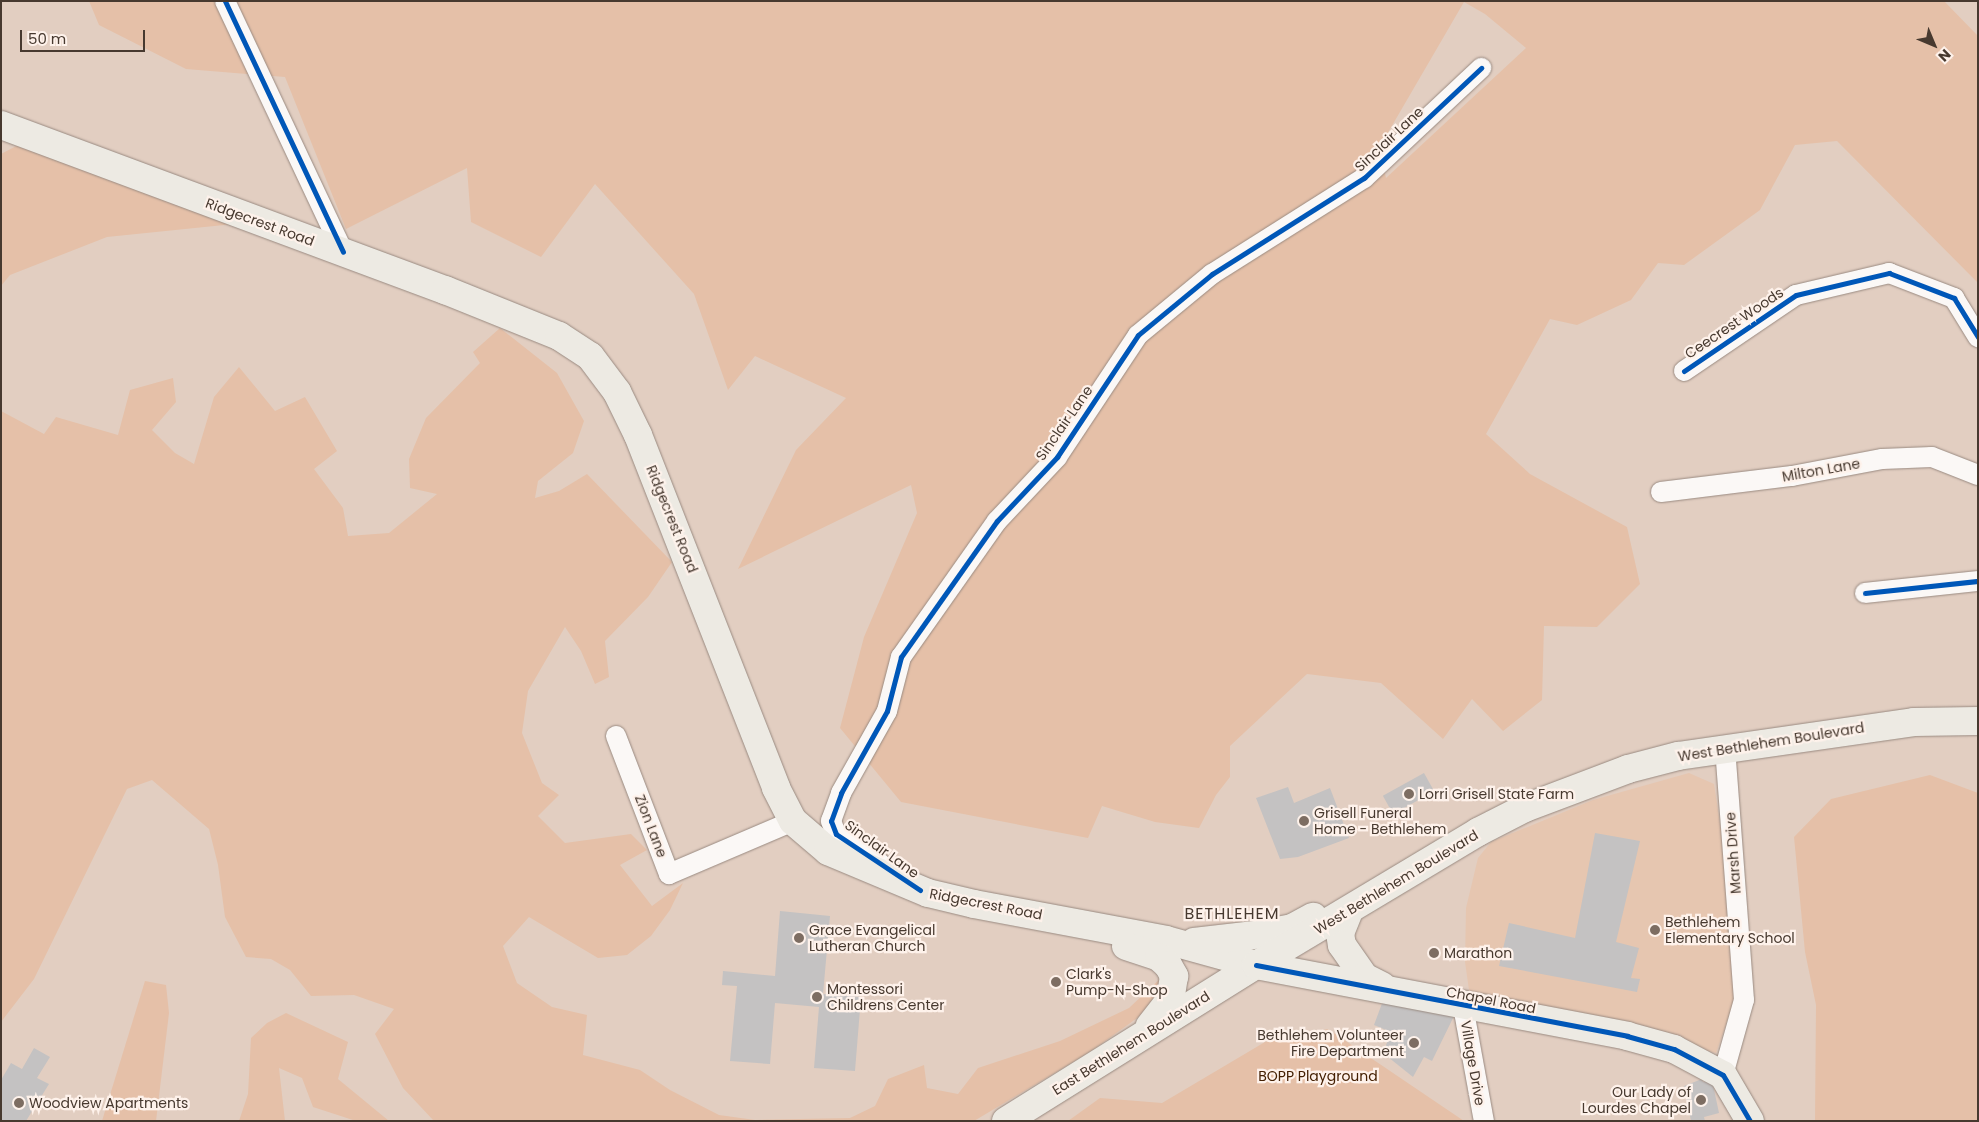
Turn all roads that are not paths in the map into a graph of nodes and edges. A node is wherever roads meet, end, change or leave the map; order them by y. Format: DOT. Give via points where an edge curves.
graph roads {
  1 [pos="225,1"];
  2 [pos="1481,68"];
  3 [pos="1,125"];
  4 [pos="342,252"];
  5 [pos="1978,337"];
  6 [pos="1684,371"];
  7 [pos="1978,475"];
  8 [pos="1661,492"];
  9 [pos="1978,582"];
  10 [pos="1865,593"];
  11 [pos="1978,720"];
  12 [pos="616,736"];
  13 [pos="1725,747"];
  14 [pos="793,821"];
  15 [pos="1433,858"];
  16 [pos="920,890"];
  17 [pos="1349,911"];
  18 [pos="1046,916"];
  19 [pos="1181,943"];
  20 [pos="1256,965"];
  21 [pos="1392,991"];
  22 [pos="1463,1006"];
  23 [pos="1142,1036"];
  24 [pos="1723,1076"];
  25 [pos="1006,1121"];
  26 [pos="1484,1121"];
  27 [pos="1750,1121"];
  1 -- 4 [label="street"];
  2 -- 16 [label="street, Sinclair Lane" via="1364,178 1212,274 1138,335 1057,457 997,521 901,657 887,711 841,793 831,820 836,834"];
  3 -- 4 [label="main road, Ridgecrest Road"];
  4 -- 14 [label="main road, Ridgecrest Road" via="524,321 559,336 590,356 617,392 638,435 776,788"];
  5 -- 6 [label="street, Ceecrest Woods" via="1954,298 1889,273 1796,295"];
  7 -- 8 [label="street, Milton Lane" via="1932,457 1882,459 1792,476"];
  9 -- 10 [label="street"];
  11 -- 13 [label="main road, West Bethlehem Boulevard" via="1914,722"];
  12 -- 14 [label="street, Zion Lane" via="670,874"];
  13 -- 15 [label="main road, West Bethlehem Boulevard" via="1628,769 1534,804"];
  13 -- 24 [label="street, Marsh Drive" via="1744,1000"];
  14 -- 16 [label="main road, Ridgecrest Road" via="828,852"];
  15 -- 17 [label="main road, West Bethlehem Boulevard"];
  15 -- 19 [label="main road" via="1378,882 1292,928"];
  16 -- 18 [label="main road, Ridgecrest Road" via="974,904"];
  17 -- 20 [label="main road, West Bethlehem Boulevard"];
  17 -- 21 [label="main road" via="1340,933 1342,945 1364,977"];
  18 -- 19 [label="main road, Ridgecrest Road"];
  18 -- 23 [label="main road" via="1064,928 1159,957 1168,965 1174,976 1170,1000"];
  19 -- 20 [label="main road, Ridgecrest Road"];
  20 -- 21 [label="main road, Chapel Road"];
  20 -- 23 [label="main road, East Bethlehem Boulevard"];
  21 -- 22 [label="main road, Chapel Road"];
  22 -- 24 [label="main road, Chapel Road" via="1627,1036 1674,1049"];
  22 -- 26 [label="street, Village Drive"];
  23 -- 25 [label="main road, East Bethlehem Boulevard"];
  24 -- 27 [label="main road"];
}
